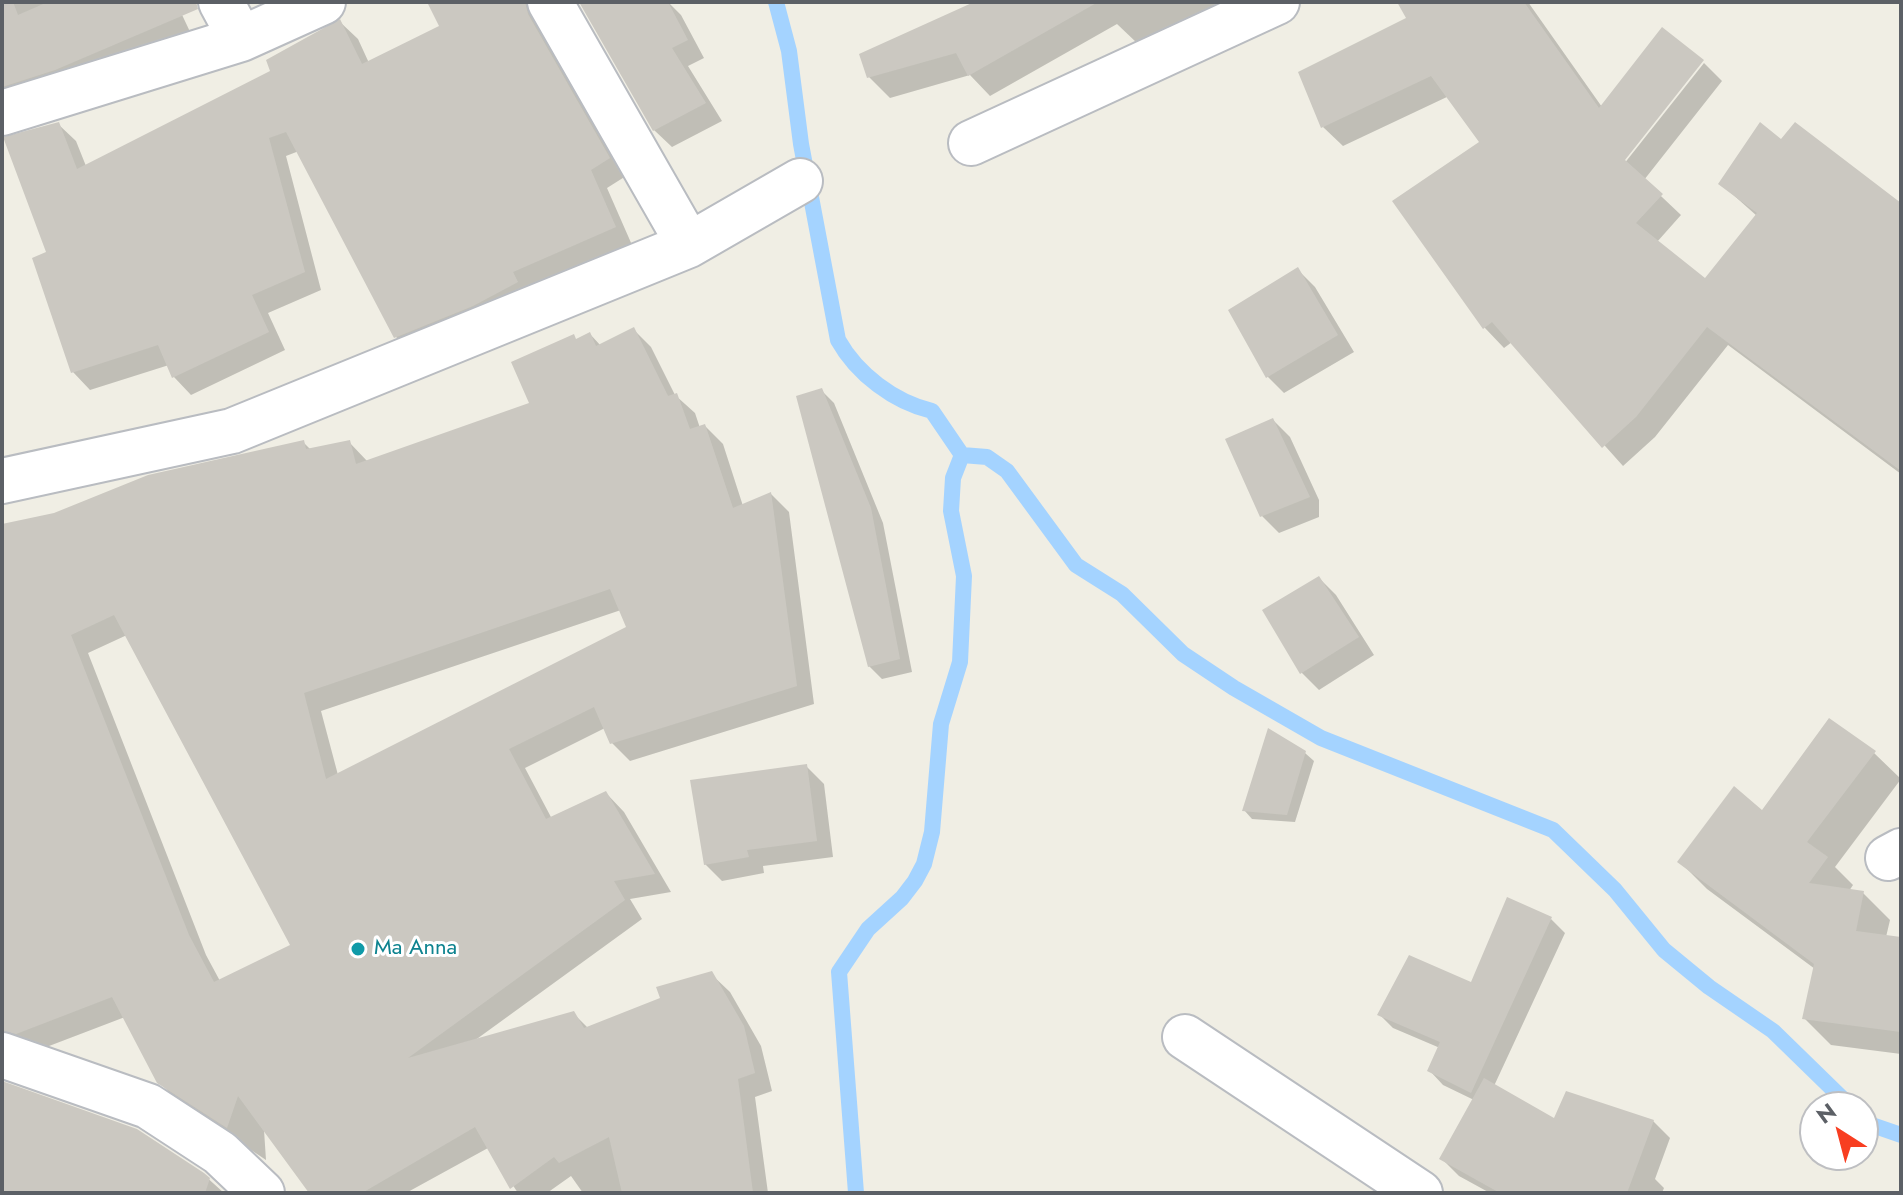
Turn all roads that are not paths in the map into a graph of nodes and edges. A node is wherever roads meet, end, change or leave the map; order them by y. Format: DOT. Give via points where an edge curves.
graph roads {
  1 [pos="323,2"];
  2 [pos="550,2"];
  3 [pos="1277,2"];
  4 [pos="231,21"];
  5 [pos="2,113"];
  6 [pos="971,143"];
  7 [pos="800,181"];
  8 [pos="689,245"];
  9 [pos="4,474"];
  10 [pos="1185,1037"];
  11 [pos="2,1055"];
  12 [pos="262,1193"];
  13 [pos="1420,1193"];
  1 -- 4 [label="street"];
  2 -- 8 [label="street"];
  3 -- 6 [label="street"];
  4 -- 5 [label="street"];
  7 -- 8 [label="street"];
  8 -- 9 [label="street" via="232,431"];
  10 -- 13 [label="street"];
  11 -- 12 [label="street" via="148,1106 220,1153"];
}
